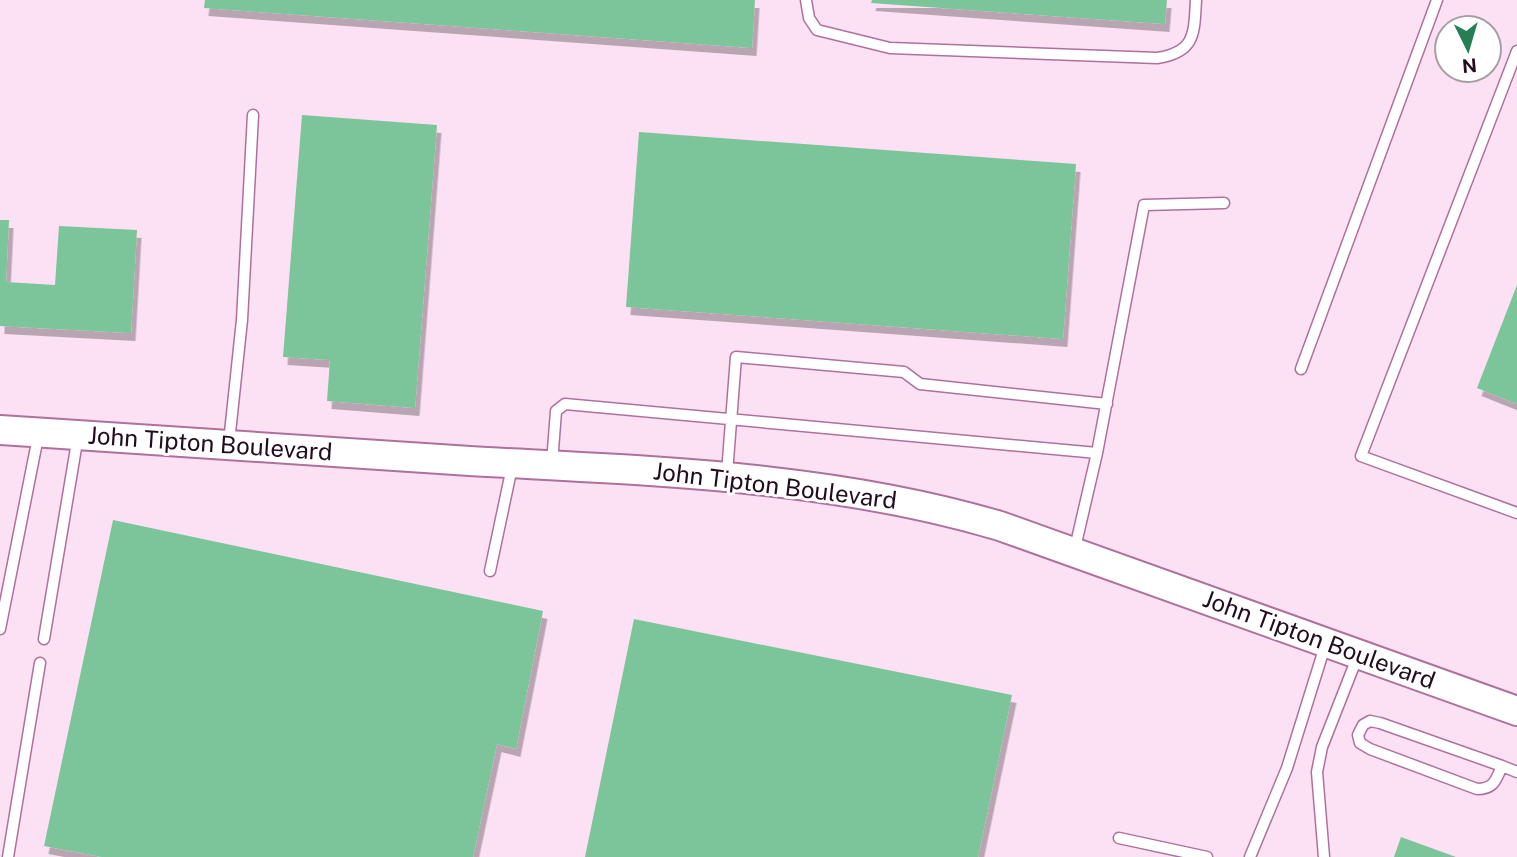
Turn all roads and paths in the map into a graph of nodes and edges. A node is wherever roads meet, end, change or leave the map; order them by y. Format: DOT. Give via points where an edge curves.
graph roads {
  1 [pos="806,0"];
  2 [pos="1196,0"];
  3 [pos="1437,0"];
  4 [pos="1517,51"];
  5 [pos="253,115"];
  6 [pos="1224,203"];
  7 [pos="1301,369"];
  8 [pos="1107,404"];
  9 [pos="732,418"];
  10 [pos="0,430"];
  11 [pos="38,433"];
  12 [pos="78,435"];
  13 [pos="228,446"];
  14 [pos="1097,453"];
  15 [pos="512,463"];
  16 [pos="552,465"];
  17 [pos="726,477"];
  18 [pos="1517,513"];
  19 [pos="1073,552"];
  20 [pos="490,571"];
  21 [pos="0,629"];
  22 [pos="44,639"];
  23 [pos="1326,642"];
  24 [pos="1358,654"];
  25 [pos="40,663"];
  26 [pos="1517,710"];
  27 [pos="1502,766"];
  28 [pos="1517,772"];
  29 [pos="1119,838"];
  30 [pos="8,857"];
  31 [pos="1207,857"];
  32 [pos="1250,857"];
  33 [pos="1324,857"];
  1 -- 2 [label="lane" via="817,30 890,48 1157,58 1183,50 1194,36"];
  3 -- 7 [label="lane"];
  4 -- 18 [label="lane" via="1361,456"];
  5 -- 13 [label="lane" via="242,320"];
  6 -- 8 [label="lane" via="1144,205"];
  8 -- 9 [label="lane" via="920,384 904,372 874,368 736,357"];
  8 -- 14 [label="lane"];
  9 -- 14 [label="lane"];
  9 -- 16 [label="lane" via="565,404 556,411"];
  9 -- 17 [label="lane"];
  10 -- 11 [label="street, John Tipton Boulevard"];
  11 -- 12 [label="street, John Tipton Boulevard"];
  11 -- 21 [label="lane"];
  12 -- 13 [label="street, John Tipton Boulevard"];
  12 -- 22 [label="lane"];
  13 -- 15 [label="street, John Tipton Boulevard"];
  14 -- 19 [label="lane"];
  15 -- 16 [label="street, John Tipton Boulevard"];
  15 -- 20 [label="lane"];
  16 -- 17 [label="street, John Tipton Boulevard"];
  17 -- 19 [label="street, John Tipton Boulevard" via="947,510"];
  19 -- 23 [label="street, John Tipton Boulevard"];
  23 -- 24 [label="street, John Tipton Boulevard"];
  23 -- 32 [label="lane" via="1287,768"];
  24 -- 26 [label="street, John Tipton Boulevard"];
  24 -- 33 [label="lane" via="1317,772"];
  25 -- 30 [label="lane"];
  27 -- 27 [label="lane" via="1380,723 1363,724 1358,735 1360,743 1370,749 1477,789 1494,784"];
  27 -- 28 [label="lane"];
  29 -- 31 [label="lane"];
}
